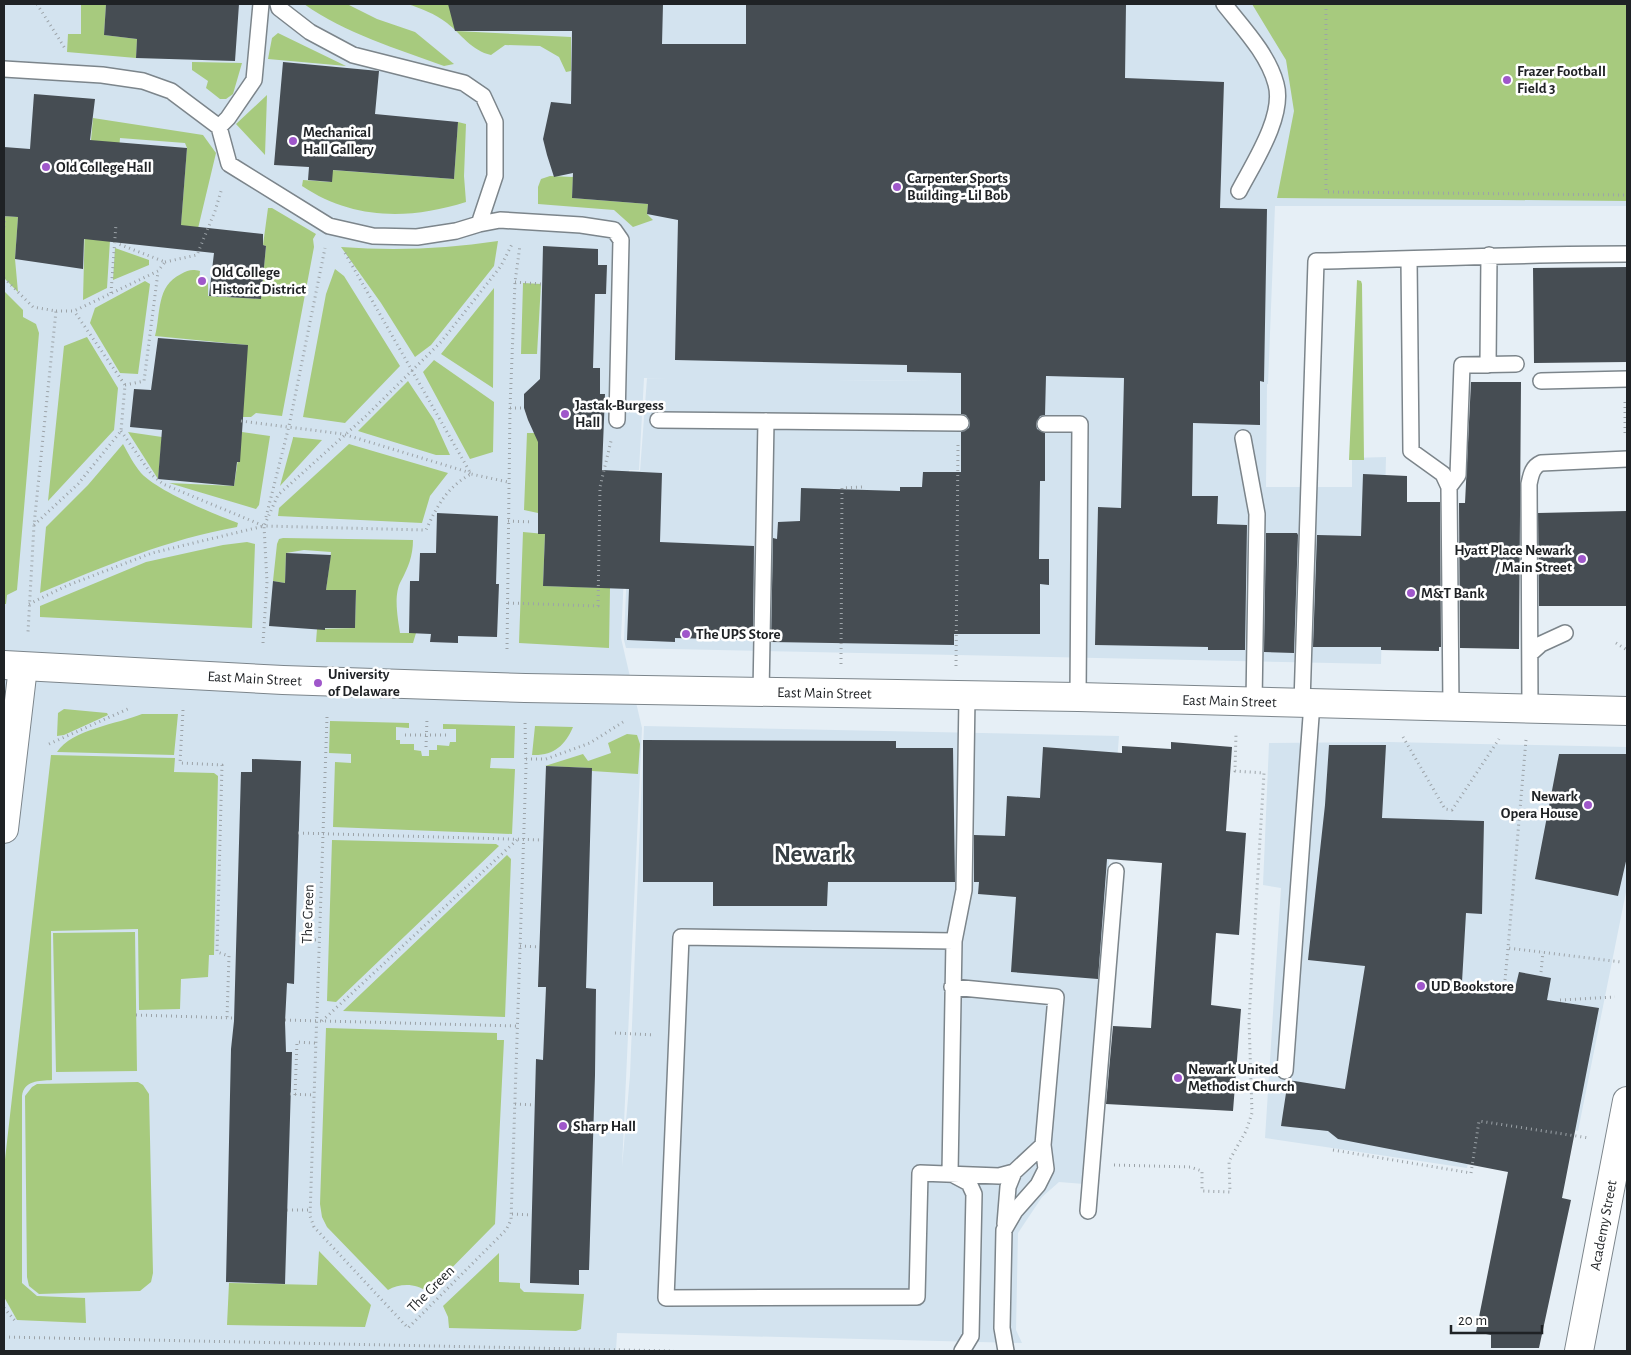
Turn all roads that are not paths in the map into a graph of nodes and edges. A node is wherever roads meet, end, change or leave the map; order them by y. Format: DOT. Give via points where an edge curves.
graph roads {
  1 [pos="261,4"];
  2 [pos="278,4"];
  3 [pos="1224,4"];
  4 [pos="4,69"];
  5 [pos="219,127"];
  6 [pos="1239,191"];
  7 [pos="479,224"];
  8 [pos="1627,254"];
  9 [pos="1489,255"];
  10 [pos="1409,259"];
  11 [pos="1516,364"];
  12 [pos="1488,365"];
  13 [pos="1626,379"];
  14 [pos="1541,381"];
  15 [pos="617,420"];
  16 [pos="658,420"];
  17 [pos="766,421"];
  18 [pos="960,423"];
  19 [pos="1045,424"];
  20 [pos="1243,438"];
  21 [pos="1626,459"];
  22 [pos="1449,487"];
  23 [pos="1564,633"];
  24 [pos="1531,653"];
  25 [pos="14,666"];
  26 [pos="761,693"];
  27 [pos="962,697"];
  28 [pos="1078,697"];
  29 [pos="1254,702"];
  30 [pos="1307,703"];
  31 [pos="1451,707"];
  32 [pos="1530,709"];
  33 [pos="1627,711"];
  34 [pos="4,830"];
  35 [pos="1116,871"];
  36 [pos="954,942"];
  37 [pos="952,987"];
  38 [pos="1285,1071"];
  39 [pos="1627,1101"];
  40 [pos="1043,1144"];
  41 [pos="1014,1172"];
  42 [pos="950,1174"];
  43 [pos="1088,1211"];
  44 [pos="1004,1230"];
  45 [pos="962,1351"];
  46 [pos="1006,1351"];
  47 [pos="1579,1351"];
  1 -- 5 [label="lane" via="254,80"];
  2 -- 7 [label="lane" via="310,32 353,55 464,83 483,96 495,122 495,176"];
  3 -- 6 [label="lane" via="1266,60 1277,85 1276,111 1265,143"];
  4 -- 5 [label="lane" via="143,81 171,91"];
  5 -- 7 [label="lane" via="230,164 329,226 373,236 417,237"];
  7 -- 15 [label="lane" via="500,220 600,227 614,230 619,235"];
  8 -- 9 [label="lane"];
  9 -- 10 [label="lane"];
  9 -- 12 [label="lane"];
  10 -- 22 [label="lane" via="1410,451 1443,474"];
  10 -- 30 [label="lane" via="1316,261"];
  11 -- 12 [label="lane"];
  12 -- 22 [label="lane" via="1462,366 1458,475"];
  13 -- 14 [label="lane"];
  16 -- 17 [label="lane"];
  17 -- 18 [label="lane"];
  17 -- 26 [label="lane"];
  19 -- 28 [label="lane" via="1080,424"];
  20 -- 29 [label="lane" via="1258,514"];
  21 -- 24 [label="lane" via="1541,463 1531,473"];
  22 -- 31 [label="lane"];
  23 -- 24 [label="lane"];
  24 -- 32 [label="lane"];
  25 -- 26 [label="main road, East Main Street" via="293,680"];
  25 -- 34 [label="main road"];
  26 -- 27 [label="main road, East Main Street"];
  27 -- 28 [label="main road, East Main Street"];
  27 -- 36 [label="lane" via="964,890"];
  28 -- 29 [label="main road, East Main Street"];
  29 -- 30 [label="main road, East Main Street"];
  30 -- 31 [label="main road, East Main Street"];
  30 -- 38 [label="lane"];
  31 -- 32 [label="main road, East Main Street"];
  32 -- 33 [label="main road, East Main Street"];
  35 -- 43 [label="lane"];
  36 -- 37 [label="lane"];
  36 -- 42 [label="lane" via="681,937 666,1298 917,1297 920,1173"];
  37 -- 40 [label="lane" via="1056,997"];
  37 -- 42 [label="lane"];
  39 -- 47 [label="main road, Academy Street"];
  40 -- 41 [label="lane"];
  40 -- 44 [label="lane" via="1046,1169"];
  41 -- 42 [label="lane" via="999,1176"];
  41 -- 44 [label="lane" via="1008,1187"];
  42 -- 45 [label="lane" via="968,1183 974,1194 971,1336"];
  44 -- 46 [label="lane" via="1002,1328"];
}
